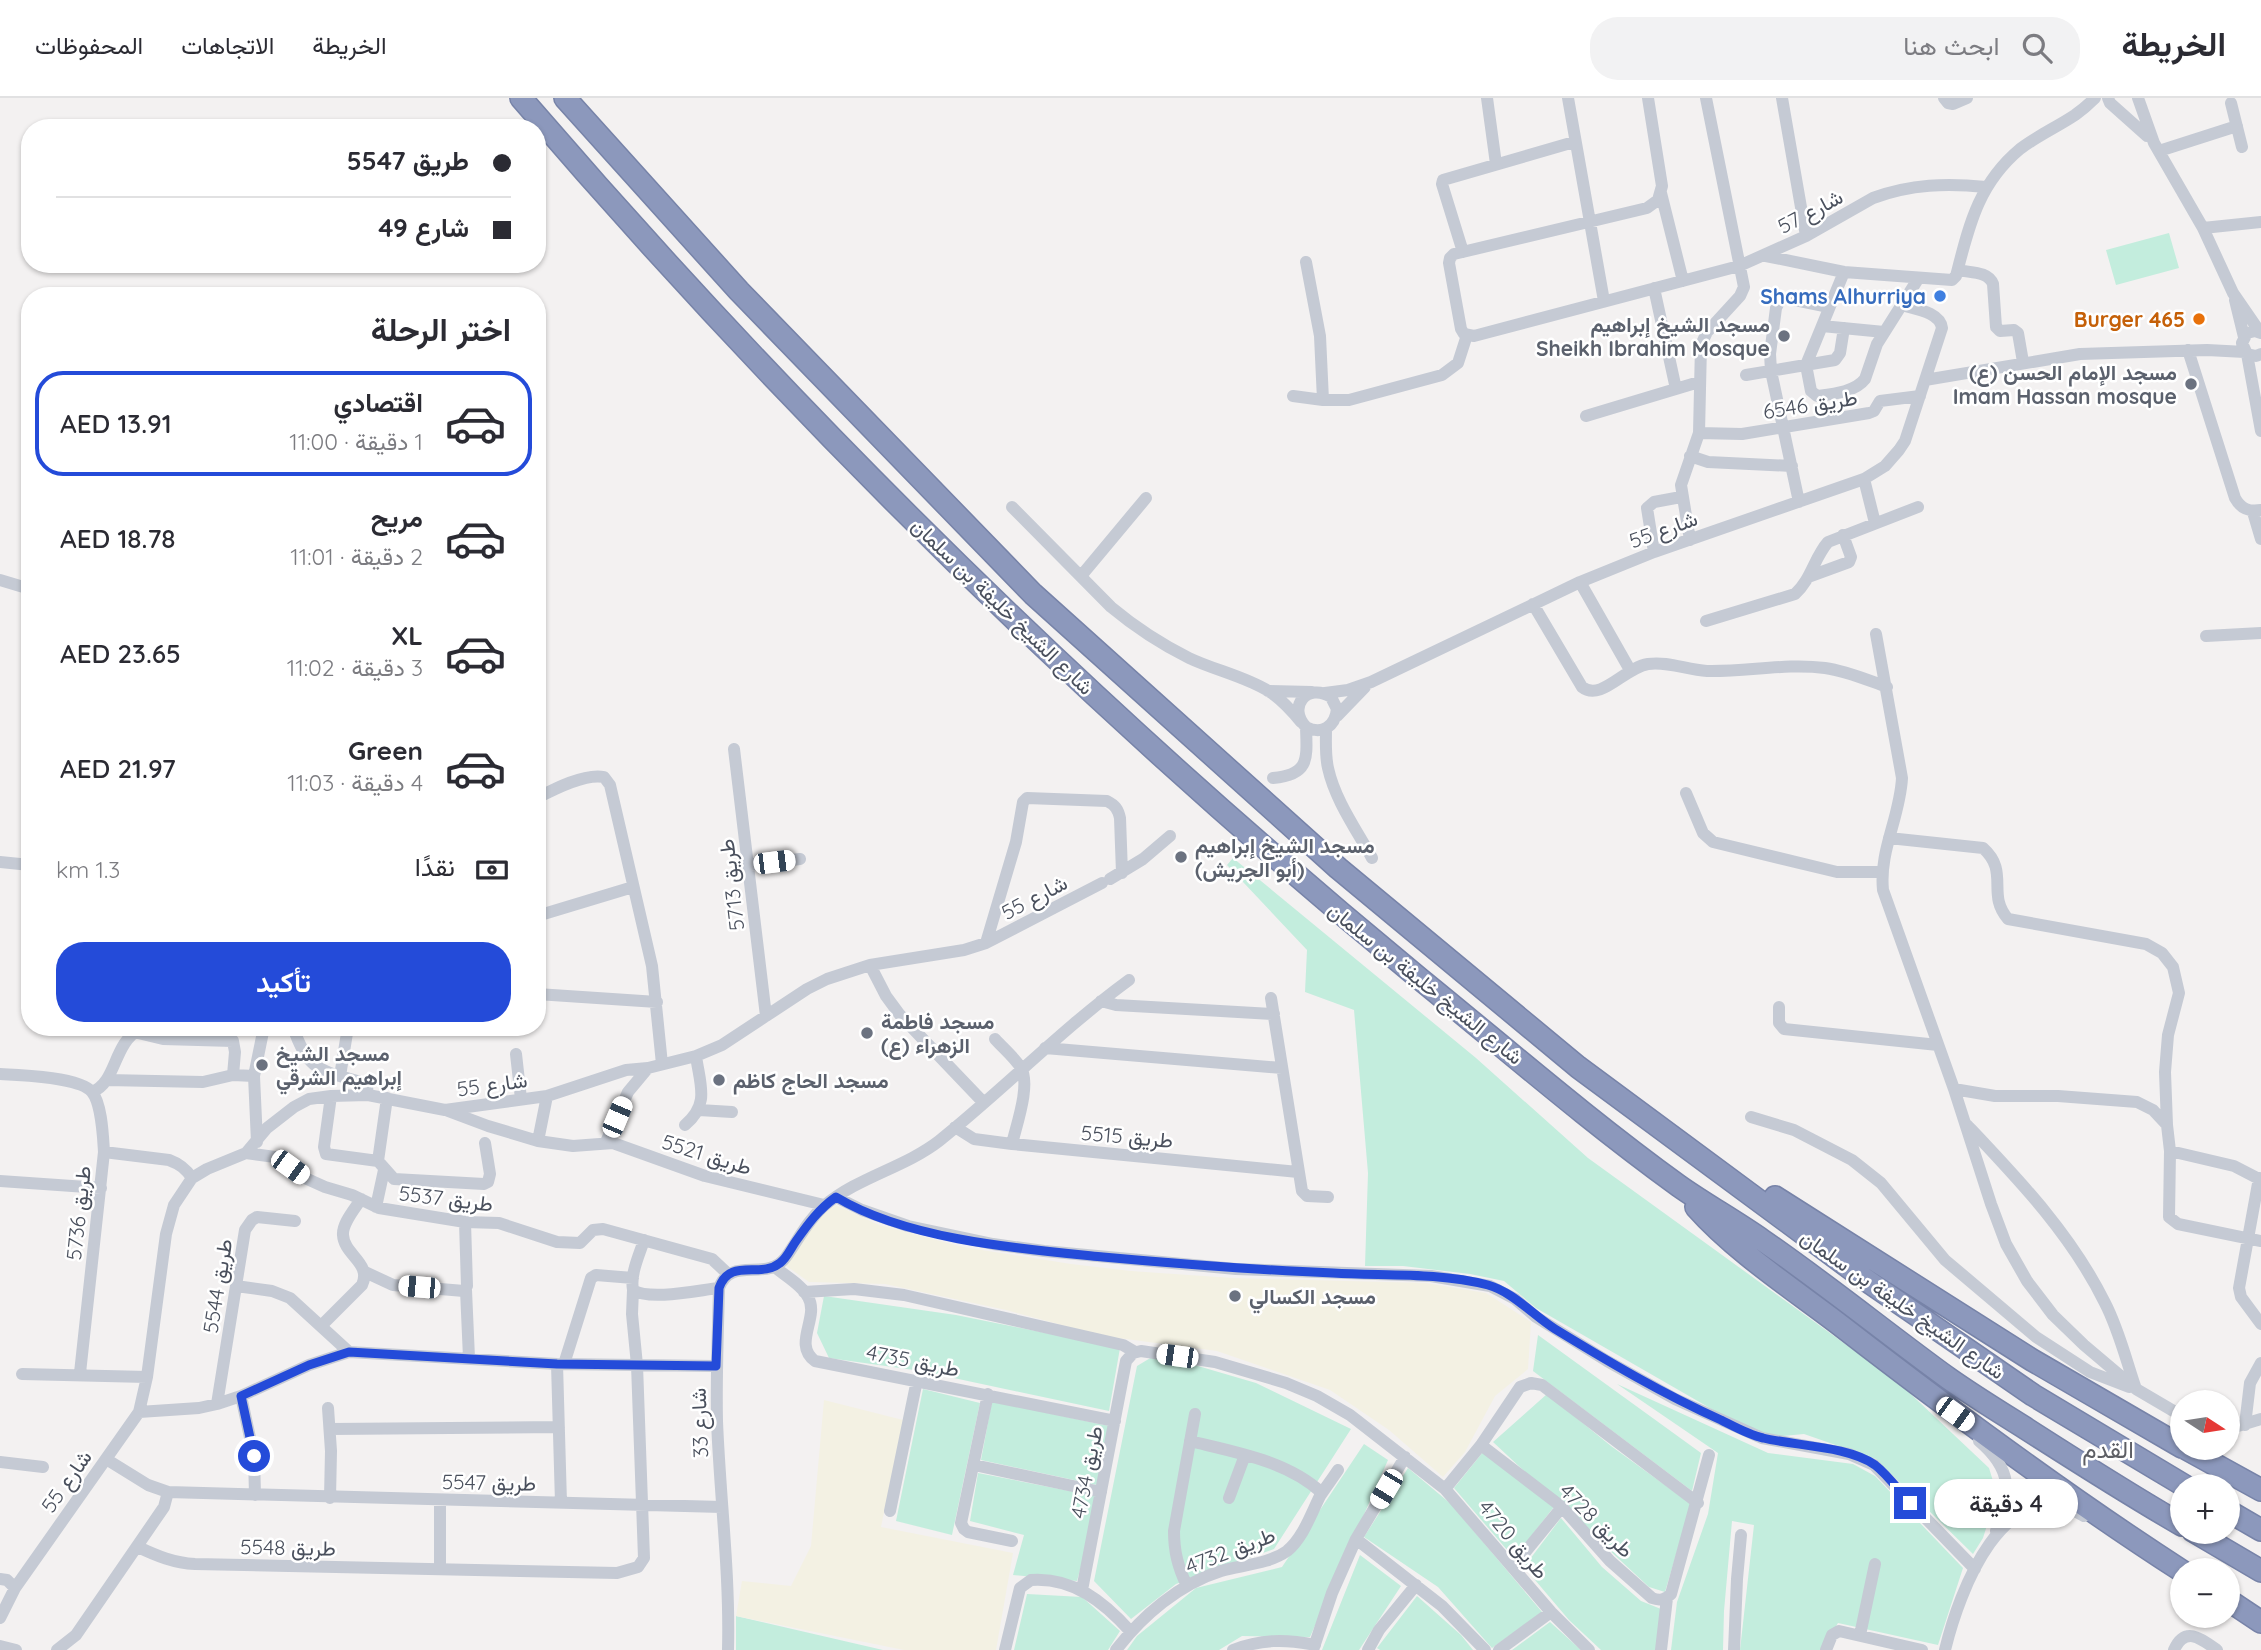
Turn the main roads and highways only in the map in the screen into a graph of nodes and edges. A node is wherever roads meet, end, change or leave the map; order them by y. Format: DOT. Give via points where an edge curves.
graph roads {
  1 [pos="521,98"];
  2 [pos="565,98"];
  3 [pos="539,119"];
  4 [pos="546,127"];
  5 [pos="1642,1114"];
  6 [pos="1680,1186"];
  7 [pos="2170,1440"];
  8 [pos="2207,1460"];
  9 [pos="2170,1477"];
  10 [pos="2261,1489"];
  11 [pos="2170,1518"];
  12 [pos="2240,1518"];
  13 [pos="2261,1530"];
  14 [pos="2215,1544"];
  15 [pos="2170,1563"];
  16 [pos="2261,1571"];
  17 [pos="2240,1608"];
  18 [pos="2261,1622"];
  1 -- 3 [label="highway, شارع الشيخ خليفة بن سلمان"];
  2 -- 5 [label="highway, شارع الشيخ خليفة بن سلمان" via="738,291 1033,594 1338,868 1578,1067"];
  4 -- 6 [label="highway, شارع الشيخ خليفة بن سلمان" via="849,457 1148,746 1317,894"];
  5 -- 7 [label="highway" via="2032,1360"];
  5 -- 9 [label="highway, شارع الشيخ خليفة بن سلمان" via="1866,1280 2033,1395"];
  6 -- 11 [label="highway, شارع الشيخ خليفة بن سلمان" via="1762,1240 1953,1382"];
  6 -- 15 [label="highway" via="1721,1232 1955,1414"];
  8 -- 10 [label="highway"];
  12 -- 13 [label="highway"];
  14 -- 16 [label="highway"];
  17 -- 18 [label="highway"];
}
